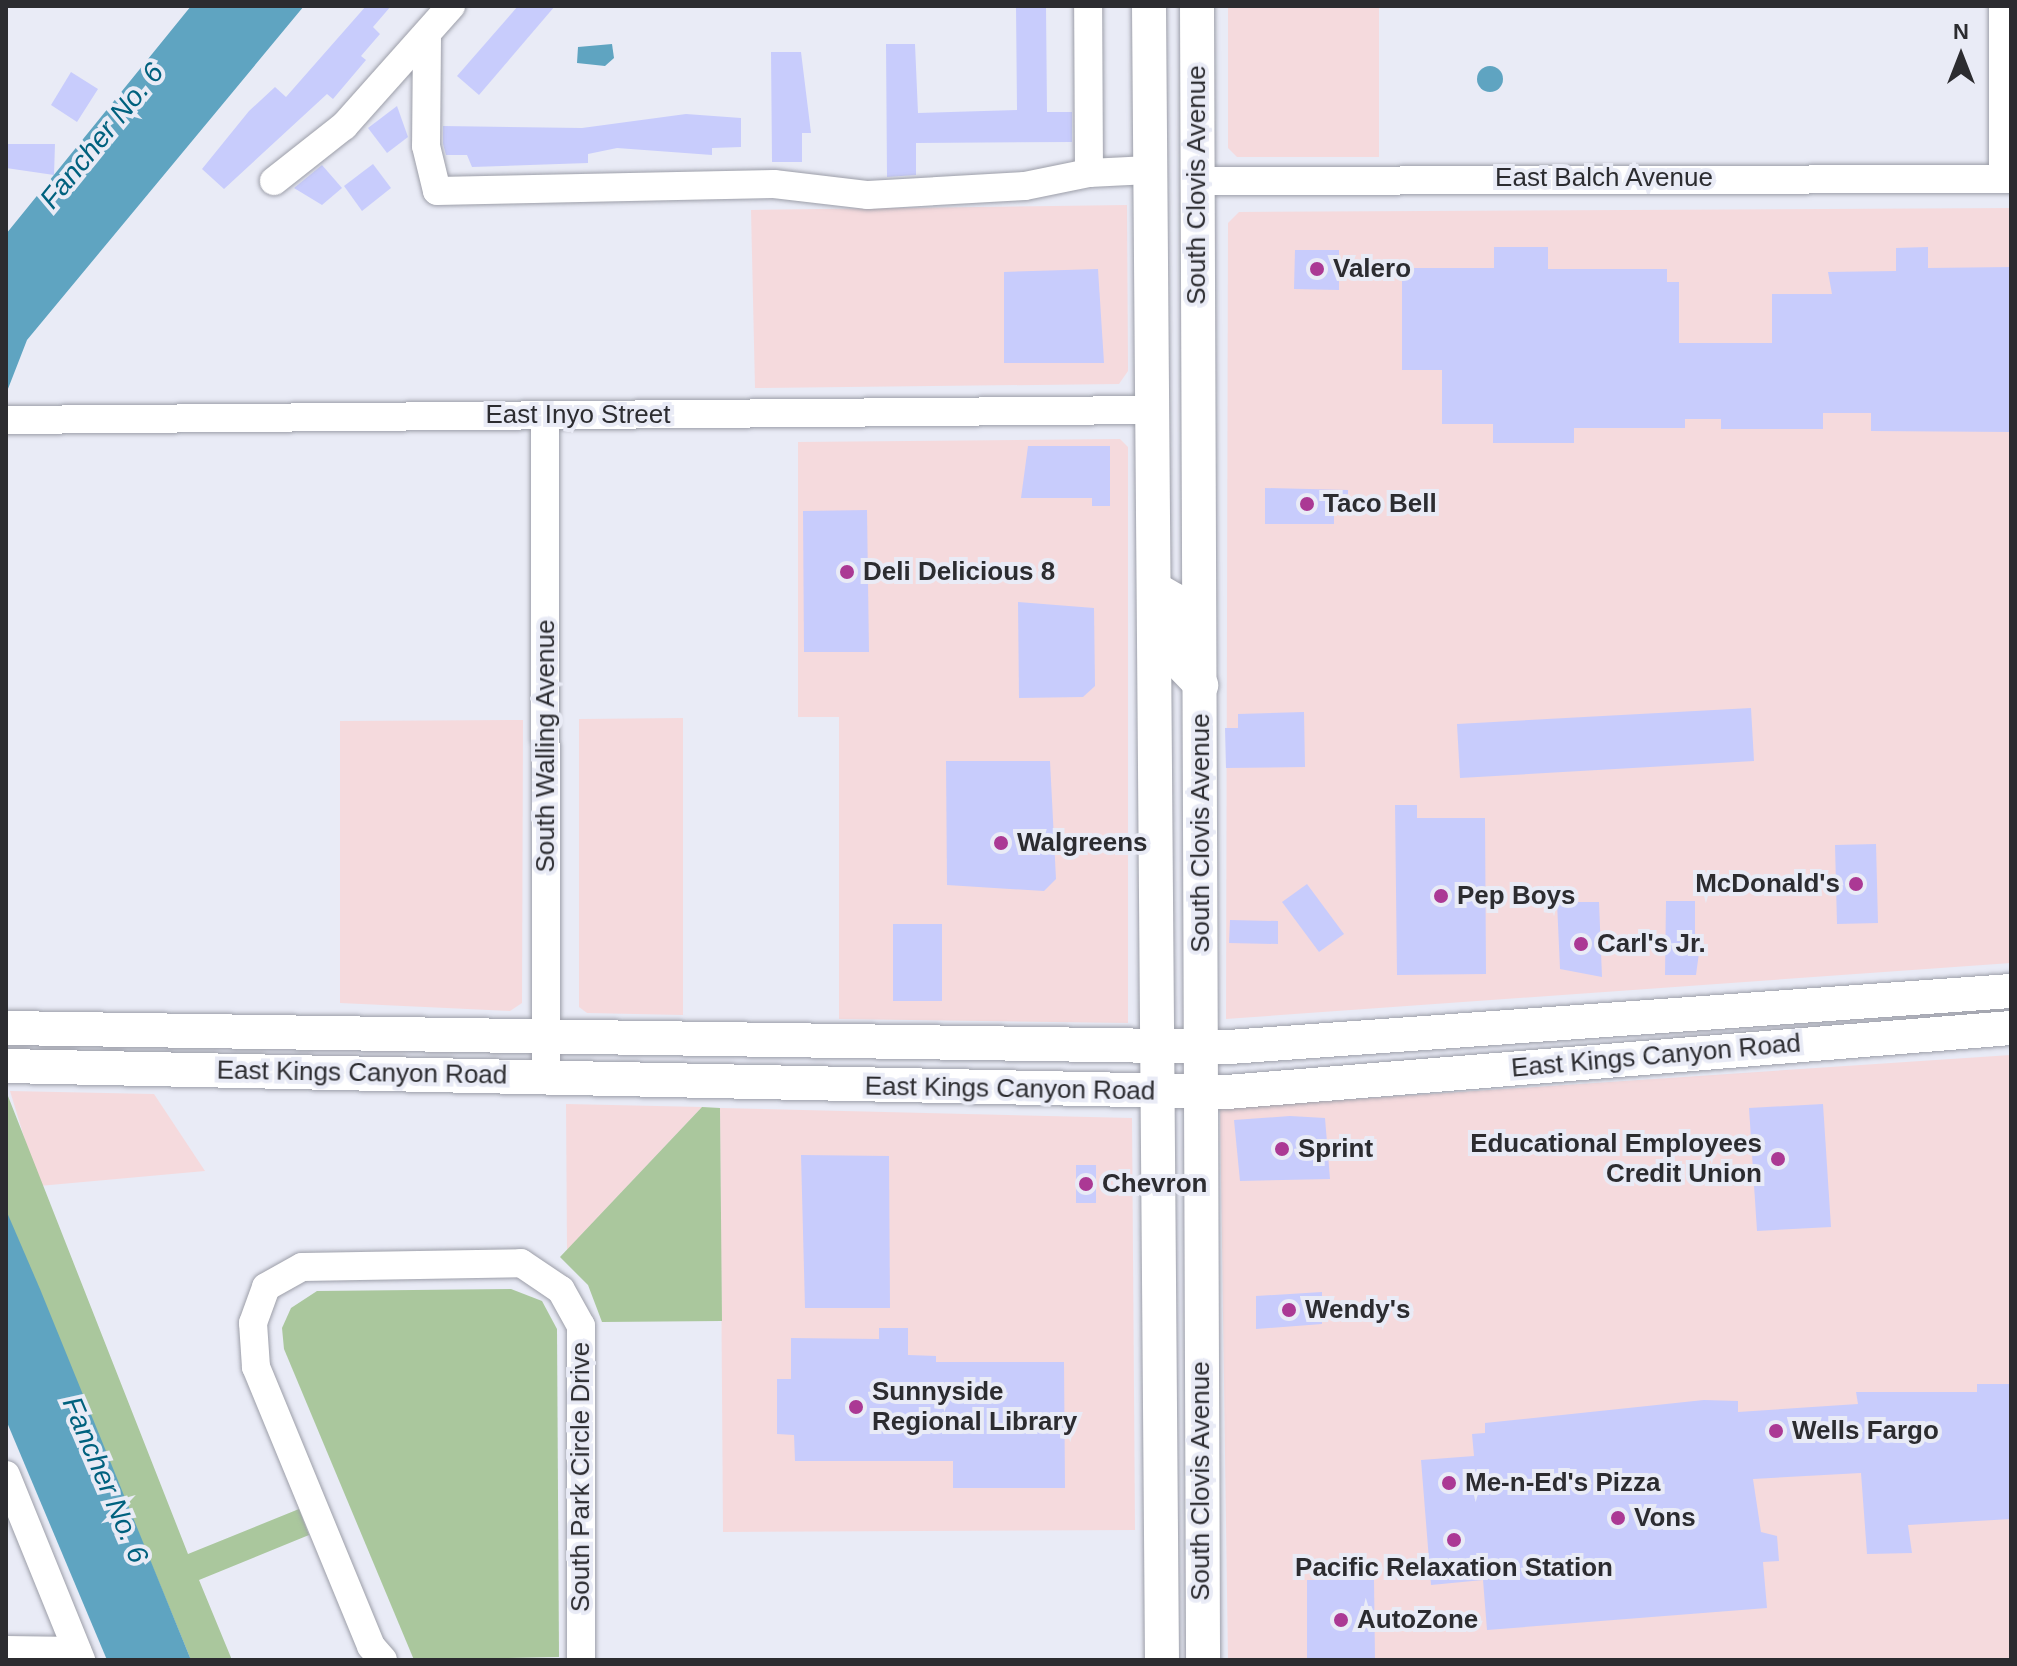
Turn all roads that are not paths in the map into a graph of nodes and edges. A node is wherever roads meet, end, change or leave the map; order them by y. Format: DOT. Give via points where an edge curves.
graph roads {
  1 [pos="451,6"];
  2 [pos="1088,6"];
  3 [pos="1149,6"];
  4 [pos="1171,6"];
  5 [pos="1197,6"];
  6 [pos="2003,6"];
  7 [pos="427,38"];
  8 [pos="1149,170"];
  9 [pos="1089,173"];
  10 [pos="2007,179"];
  11 [pos="274,181"];
  12 [pos="1197,181"];
  13 [pos="1151,410"];
  14 [pos="545,415"];
  15 [pos="6,420"];
  16 [pos="1201,546"];
  17 [pos="1151,586"];
  18 [pos="1201,685"];
  19 [pos="2011,991"];
  20 [pos="1972,994"];
  21 [pos="6,1028"];
  22 [pos="2011,1028"];
  23 [pos="546,1038"];
  24 [pos="1201,1047"];
  25 [pos="1154,1048"];
  26 [pos="1741,1048"];
  27 [pos="6,1066"];
  28 [pos="546,1076"];
  29 [pos="1155,1092"];
  30 [pos="1200,1092"];
  31 [pos="6,1475"];
  32 [pos="6,1650"];
  33 [pos="79,1655"];
  34 [pos="383,1660"];
  35 [pos="581,1660"];
  36 [pos="1162,1660"];
  37 [pos="1203,1660"];
  1 -- 7 [label="street"];
  2 -- 9 [label="street"];
  3 -- 8 [label="main road, South Clovis Avenue"];
  4 -- 12 [label="main road" via="1173,150 1183,175"];
  5 -- 12 [label="main road, South Clovis Avenue"];
  6 -- 10 [label="street"];
  7 -- 9 [label="street" via="427,160 437,191 774,184 868,195 1025,186"];
  7 -- 11 [label="street" via="344,126"];
  8 -- 9 [label="street"];
  8 -- 13 [label="main road, South Clovis Avenue"];
  10 -- 12 [label="street, East Balch Avenue"];
  12 -- 16 [label="main road, South Clovis Avenue"];
  13 -- 14 [label="street, East Inyo Street"];
  13 -- 16 [label="main road" via="1172,432 1181,509"];
  13 -- 17 [label="main road, South Clovis Avenue"];
  14 -- 15 [label="street, East Inyo Street"];
  14 -- 23 [label="street, South Walling Avenue"];
  16 -- 18 [label="main road, South Clovis Avenue"];
  17 -- 18 [label="main road" via="1174,600 1177,660"];
  17 -- 25 [label="main road, South Clovis Avenue"];
  18 -- 24 [label="main road, South Clovis Avenue"];
  19 -- 20 [label="main road, East Kings Canyon Road"];
  20 -- 24 [label="main road, East Kings Canyon Road"];
  20 -- 26 [label="main road" via="1951,1012 1755,1031"];
  21 -- 23 [label="main road, East Kings Canyon Road"];
  22 -- 26 [label="main road, East Kings Canyon Road"];
  23 -- 25 [label="main road, East Kings Canyon Road"];
  23 -- 28 [label="street, South Walling Avenue"];
  24 -- 25 [label="main road, East Kings Canyon Road"];
  24 -- 30 [label="main road, South Clovis Avenue"];
  25 -- 29 [label="main road, South Clovis Avenue"];
  26 -- 30 [label="main road, East Kings Canyon Road"];
  27 -- 28 [label="main road, East Kings Canyon Road"];
  28 -- 29 [label="main road, East Kings Canyon Road"];
  29 -- 30 [label="main road, East Kings Canyon Road"];
  29 -- 36 [label="main road, South Clovis Avenue"];
  30 -- 37 [label="main road, South Clovis Avenue"];
  31 -- 33 [label="street"];
  32 -- 33 [label="street"];
  34 -- 35 [label="street, South Park Circle Drive" via="371,1646 256,1367 253,1323 266,1287 302,1267 521,1263 561,1290 581,1326"];
}
